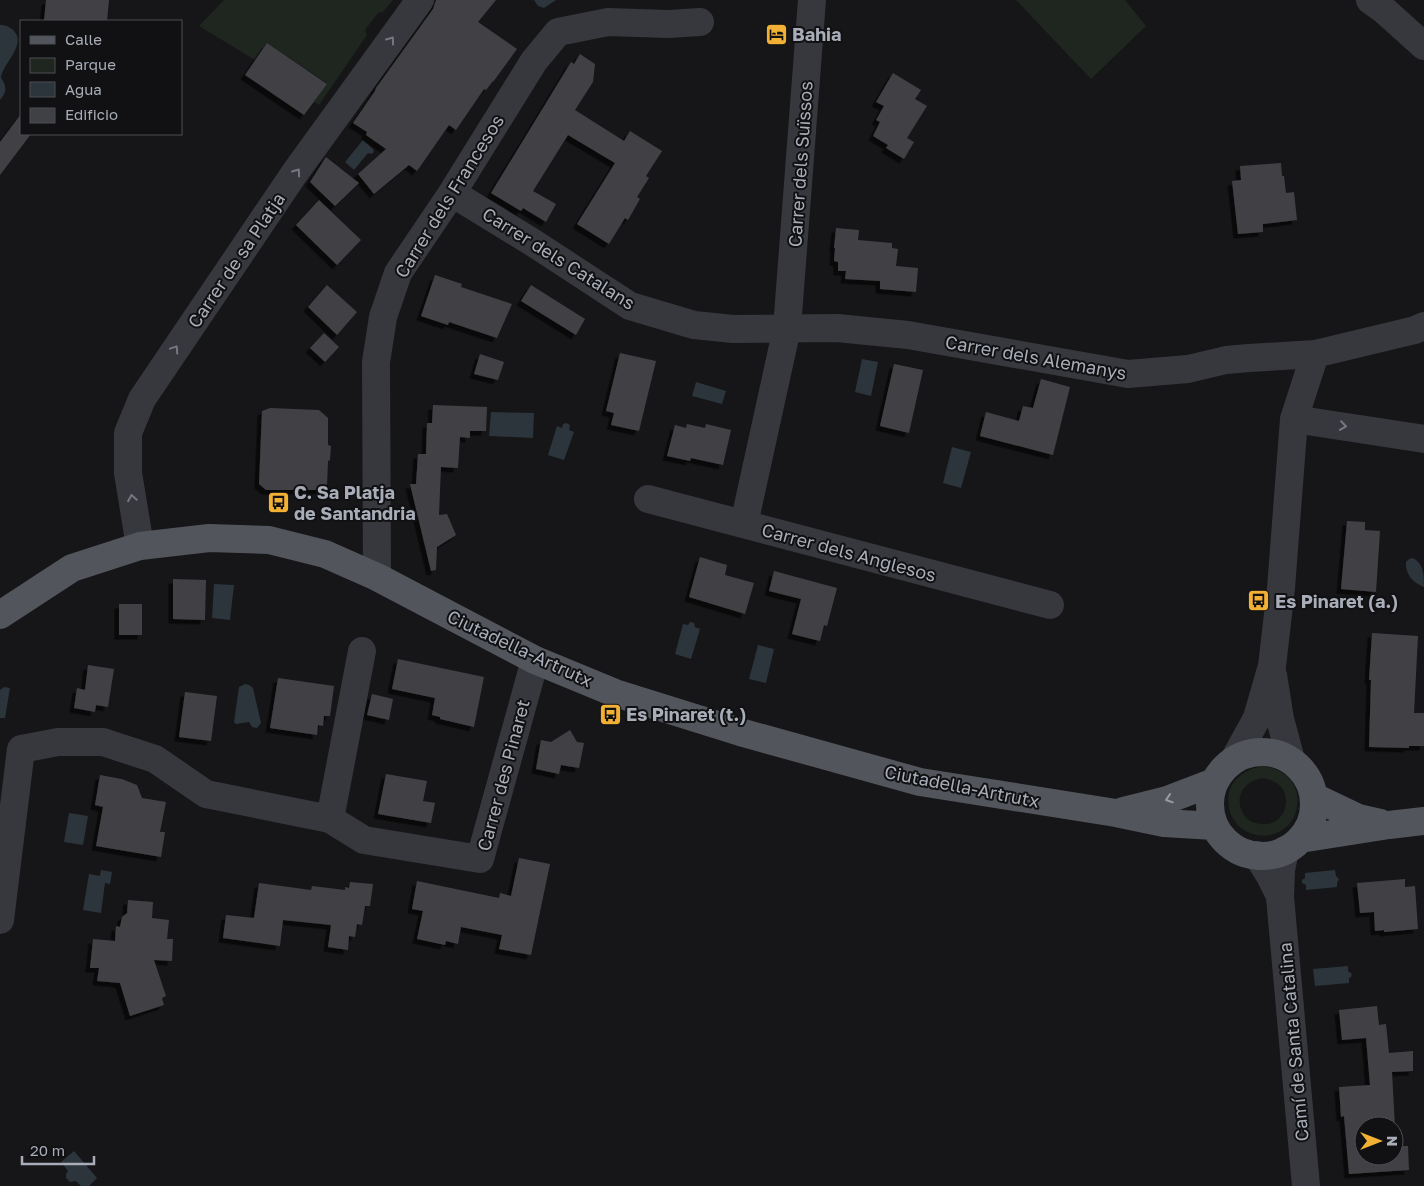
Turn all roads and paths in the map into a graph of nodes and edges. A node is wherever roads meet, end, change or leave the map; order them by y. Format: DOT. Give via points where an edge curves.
graph roads {
  1 [pos="420,0"];
  2 [pos="812,0"];
  3 [pos="1370,0"];
  4 [pos="700,22"];
  5 [pos="1424,46"];
  6 [pos="452,193"];
  7 [pos="1424,326"];
  8 [pos="787,328"];
  9 [pos="1314,354"];
  10 [pos="1294,419"];
  11 [pos="1424,439"];
  12 [pos="648,499"];
  13 [pos="744,524"];
  14 [pos="140,546"];
  15 [pos="377,577"];
  16 [pos="1050,606"];
  17 [pos="0,615"];
  18 [pos="362,651"];
  19 [pos="535,660"];
  20 [pos="1272,666"];
  21 [pos="1234,760"];
  22 [pos="1291,760"];
  23 [pos="1214,782"];
  24 [pos="1314,797"];
  25 [pos="1116,813"];
  26 [pos="330,819"];
  27 [pos="1424,821"];
  28 [pos="1389,825"];
  29 [pos="1214,826"];
  30 [pos="1293,845"];
  31 [pos="1257,855"];
  32 [pos="1280,897"];
  33 [pos="0,920"];
  34 [pos="1306,1186"];
  14 -- 1 [label="street, Carrer de sa Platja, one-way" via="128,473 128,433 142,399 294,174"];
  2 -- 8 [label="street, Carrer dels Suïssos"];
  3 -- 5 [label="street"];
  4 -- 6 [label="street, Carrer dels Francesos" via="608,22 558,32 534,61"];
  6 -- 8 [label="street, Carrer dels Catalans" via="630,306 694,325 733,329"];
  6 -- 15 [label="street, Carrer dels Francesos" via="398,273 383,317 376,362"];
  7 -- 9 [label="street, Carrer dels Alemanys"];
  8 -- 9 [label="street, Carrer dels Alemanys" via="837,328 908,335 1128,374 1188,369 1226,360"];
  8 -- 13 [label="street, Carrer dels Suïssos"];
  9 -- 10 [label="street"];
  10 -- 11 [label="street, one-way"];
  10 -- 20 [label="street"];
  12 -- 13 [label="street, Carrer dels Anglesos"];
  13 -- 16 [label="street, Carrer dels Anglesos"];
  14 -- 15 [label="main road, Ciutadella-Artrutx" via="209,538 270,540 324,554"];
  14 -- 17 [label="main road, Ciutadella-Artrutx" via="72,568"];
  15 -- 19 [label="main road, Ciutadella-Artrutx"];
  18 -- 26 [label="street"];
  19 -- 25 [label="main road, Ciutadella-Artrutx" via="615,693 920,782"];
  19 -- 26 [label="street, Carrer des Pinaret" via="480,859 364,840"];
  20 -- 21 [label="street" via="1257,718"];
  20 -- 22 [label="street" via="1280,719"];
  21 -- 22 [label="main road" via="1261,751"];
  21 -- 23 [label="main road"];
  22 -- 24 [label="main road" via="1306,777"];
  23 -- 25 [label="main road, one-way" via="1167,800"];
  23 -- 29 [label="main road" via="1210,811"];
  24 -- 28 [label="main road" via="1358,818"];
  24 -- 30 [label="main road" via="1310,823"];
  25 -- 29 [label="main road, Ciutadella-Artrutx" via="1164,823"];
  26 -- 33 [label="street, Carrer des Pinaret" via="206,794 154,760 103,742 58,742 21,749"];
  27 -- 28 [label="main road"];
  28 -- 30 [label="main road"];
  29 -- 31 [label="main road" via="1226,842 1239,851"];
  30 -- 31 [label="main road" via="1275,854"];
  30 -- 32 [label="street, Camí de Santa Catalina" via="1281,870"];
  31 -- 32 [label="street, Camí de Santa Catalina"];
  32 -- 34 [label="street, Camí de Santa Catalina"];
}
